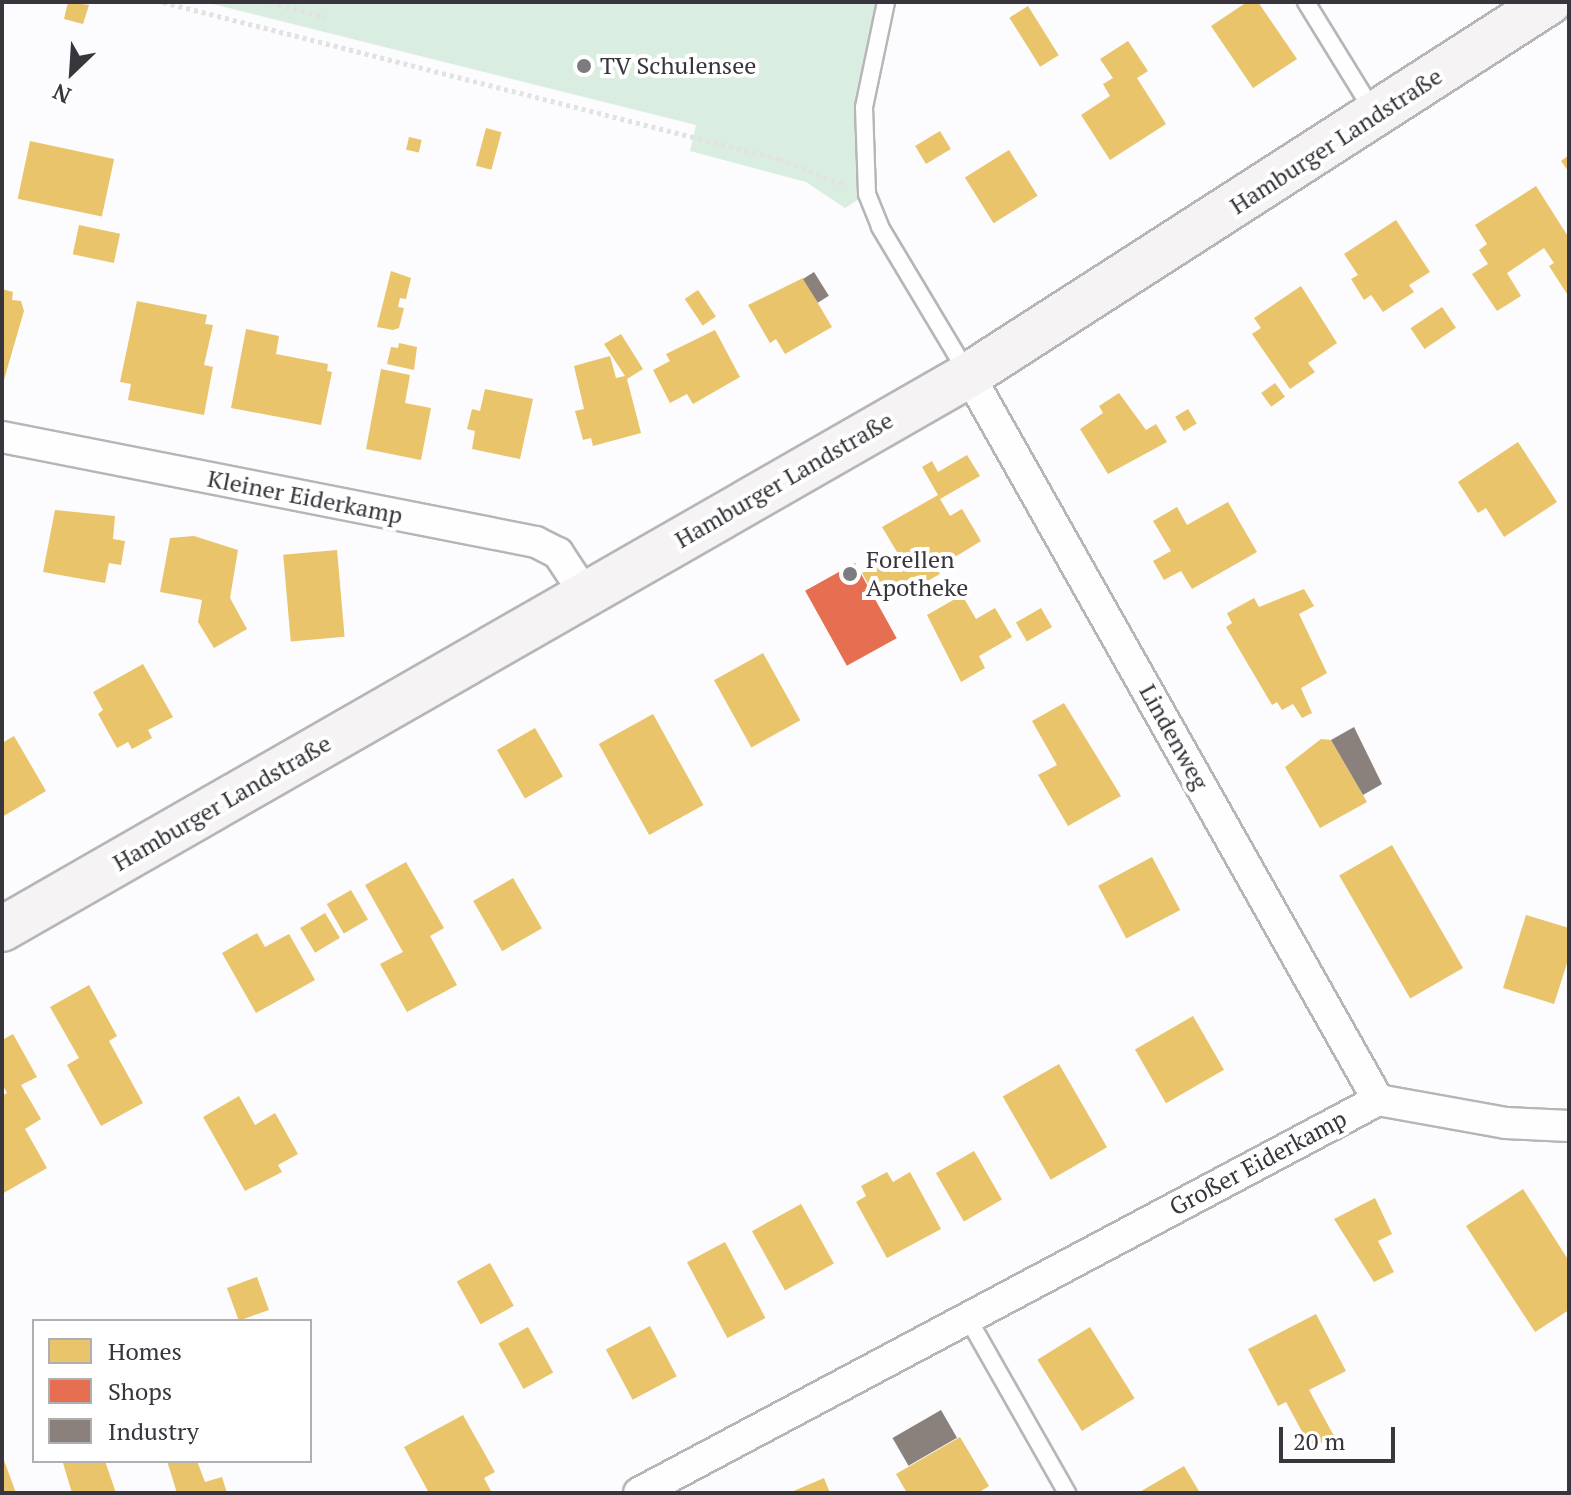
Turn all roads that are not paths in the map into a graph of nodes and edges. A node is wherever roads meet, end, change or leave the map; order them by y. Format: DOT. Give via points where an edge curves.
graph roads {
  1 [pos="886,2"];
  2 [pos="1306,2"];
  3 [pos="1549,2"];
  4 [pos="1376,115"];
  5 [pos="969,375"];
  6 [pos="2,437"];
  7 [pos="585,594"];
  8 [pos="2,929"];
  9 [pos="1378,1100"];
  10 [pos="1569,1126"];
  11 [pos="966,1315"];
  12 [pos="639,1493"];
  13 [pos="1067,1493"];
  1 -- 5 [label="lane" via="864,107 867,194 880,227"];
  2 -- 4 [label="lane"];
  3 -- 4 [label="main road, Hamburger Landstraße"];
  4 -- 5 [label="main road, Hamburger Landstraße"];
  5 -- 7 [label="main road, Hamburger Landstraße"];
  5 -- 9 [label="street, Lindenweg"];
  6 -- 7 [label="street, Kleiner Eiderkamp" via="536,542 558,553"];
  7 -- 8 [label="main road, Hamburger Landstraße"];
  9 -- 10 [label="street" via="1506,1123"];
  9 -- 11 [label="street, Großer Eiderkamp"];
  11 -- 12 [label="street, Großer Eiderkamp"];
  11 -- 13 [label="lane"];
}
